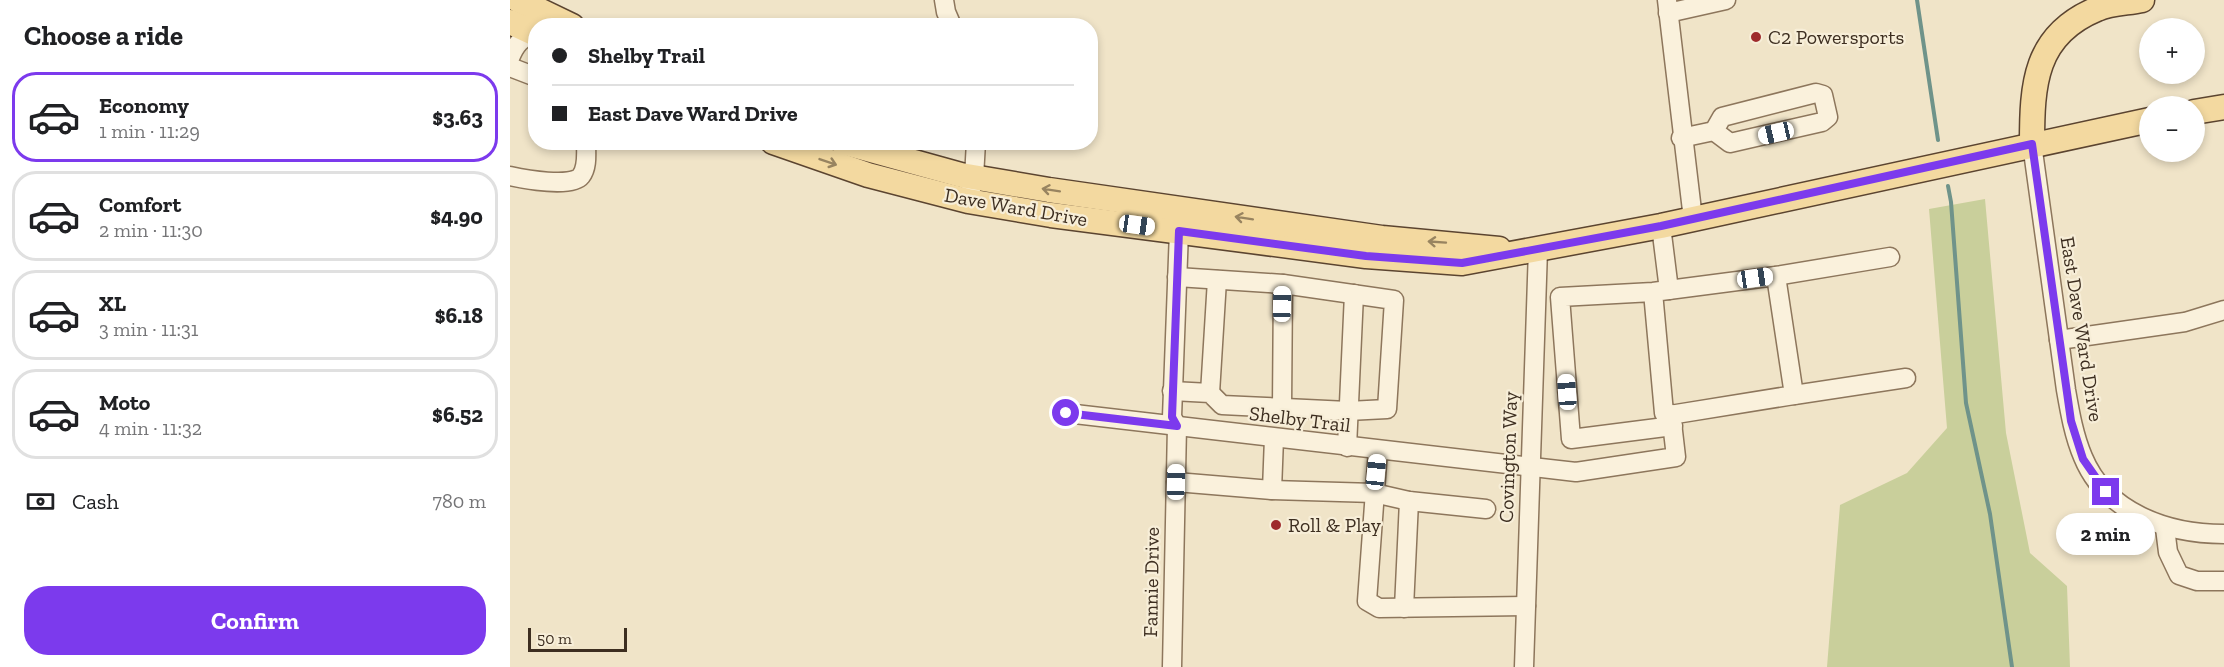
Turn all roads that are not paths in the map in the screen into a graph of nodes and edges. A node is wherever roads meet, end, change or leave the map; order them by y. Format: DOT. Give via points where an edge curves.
graph roads {
  1 [pos="518,0"];
  2 [pos="944,0"];
  3 [pos="1726,0"];
  4 [pos="2142,0"];
  5 [pos="1667,6"];
  6 [pos="555,18"];
  7 [pos="949,18"];
  8 [pos="510,22"];
  9 [pos="528,31"];
  10 [pos="528,36"];
  11 [pos="510,58"];
  12 [pos="510,67"];
  13 [pos="528,74"];
  14 [pos="2224,107"];
  15 [pos="2205,110"];
  16 [pos="2139,122"];
  17 [pos="1714,131"];
  18 [pos="1681,138"];
  19 [pos="2032,144"];
  20 [pos="586,150"];
  21 [pos="796,150"];
  22 [pos="865,150"];
  23 [pos="976,150"];
  24 [pos="510,176"];
  25 [pos="974,177"];
  26 [pos="968,201"];
  27 [pos="1693,219"];
  28 [pos="1661,226"];
  29 [pos="1179,231"];
  30 [pos="1527,250"];
  31 [pos="1890,257"];
  32 [pos="1776,276"];
  33 [pos="1177,277"];
  34 [pos="1217,280"];
  35 [pos="1283,284"];
  36 [pos="1661,291"];
  37 [pos="1354,294"];
  38 [pos="2224,310"];
  39 [pos="2059,340"];
  40 [pos="1906,378"];
  41 [pos="1172,391"];
  42 [pos="1210,393"];
  43 [pos="1794,395"];
  44 [pos="1281,407"];
  45 [pos="1348,411"];
  46 [pos="1066,413"];
  47 [pos="1672,420"];
  48 [pos="1177,426"];
  49 [pos="1274,438"];
  50 [pos="1347,447"];
  51 [pos="1378,450"];
  52 [pos="1530,468"];
  53 [pos="1176,482"];
  54 [pos="1272,490"];
  55 [pos="1374,493"];
  56 [pos="1409,501"];
  57 [pos="1486,509"];
  58 [pos="2165,528"];
  59 [pos="2224,534"];
  60 [pos="2224,581"];
  61 [pos="1527,606"];
  62 [pos="1404,608"];
  63 [pos="1172,667"];
  64 [pos="1524,667"];
  1 -- 6 [label="main road"];
  2 -- 7 [label="street"];
  3 -- 5 [label="street"];
  4 -- 19 [label="main road" via="2097,9 2061,32 2042,58 2032,92"];
  5 -- 18 [label="street"];
  8 -- 9 [label="main road"];
  10 -- 11 [label="street" via="514,47"];
  12 -- 13 [label="street"];
  14 -- 15 [label="main road"];
  16 -- 19 [label="main road, Dave Ward Drive"];
  17 -- 17 [label="street" via="1722,117 1816,93 1823,95 1828,117 1822,122 1730,143"];
  17 -- 18 [label="street"];
  18 -- 27 [label="street"];
  19 -- 27 [label="main road, Dave Ward Drive"];
  19 -- 39 [label="street, East Dave Ward Drive"];
  20 -- 24 [label="street" via="582,175 576,180"];
  21 -- 26 [label="main road, Dave Ward Drive, one-way" via="868,175"];
  22 -- 25 [label="main road, Dave Ward Drive"];
  23 -- 25 [label="street"];
  25 -- 26 [label="street"];
  30 -- 25 [label="main road, Dave Ward Drive, one-way" via="1382,238"];
  26 -- 29 [label="main road, Dave Ward Drive"];
  27 -- 28 [label="main road, Dave Ward Drive"];
  28 -- 30 [label="main road, Dave Ward Drive"];
  28 -- 36 [label="street"];
  29 -- 30 [label="main road, Dave Ward Drive" via="1366,256 1462,263"];
  29 -- 33 [label="street, Fannie Drive"];
  30 -- 52 [label="street, Covington Way"];
  31 -- 32 [label="street"];
  32 -- 36 [label="street"];
  32 -- 43 [label="street"];
  33 -- 34 [label="street"];
  33 -- 41 [label="street, Fannie Drive"];
  34 -- 35 [label="street"];
  34 -- 42 [label="street"];
  35 -- 37 [label="street"];
  35 -- 44 [label="street"];
  36 -- 47 [label="street" via="1664,413"];
  36 -- 47 [label="street" via="1560,297 1571,439"];
  37 -- 45 [label="street"];
  37 -- 45 [label="street" via="1394,300 1388,410"];
  38 -- 39 [label="street" via="2185,322"];
  39 -- 58 [label="street, East Dave Ward Drive" via="2071,421 2091,474 2121,504"];
  40 -- 43 [label="street"];
  41 -- 42 [label="street"];
  41 -- 48 [label="street, Fannie Drive" via="1172,417"];
  42 -- 44 [label="street" via="1222,405"];
  43 -- 47 [label="street"];
  44 -- 45 [label="street"];
  45 -- 50 [label="street"];
  46 -- 48 [label="street, Shelby Trail"];
  47 -- 52 [label="street, Shelby Trail" via="1676,457 1576,472"];
  48 -- 49 [label="street, Shelby Trail"];
  48 -- 53 [label="street, Fannie Drive"];
  49 -- 50 [label="street, Shelby Trail"];
  49 -- 54 [label="street"];
  50 -- 51 [label="street, Shelby Trail"];
  51 -- 52 [label="street, Shelby Trail"];
  51 -- 55 [label="street"];
  52 -- 61 [label="street, Covington Way"];
  53 -- 54 [label="street"];
  53 -- 63 [label="street, Fannie Drive"];
  54 -- 55 [label="street"];
  55 -- 56 [label="street"];
  55 -- 62 [label="street" via="1367,601 1379,608"];
  56 -- 57 [label="street"];
  56 -- 62 [label="street"];
  58 -- 59 [label="street, East Dave Ward Drive"];
  58 -- 60 [label="street" via="2168,552 2179,575 2198,581"];
  61 -- 62 [label="street"];
  61 -- 64 [label="street, Covington Way"];
}
